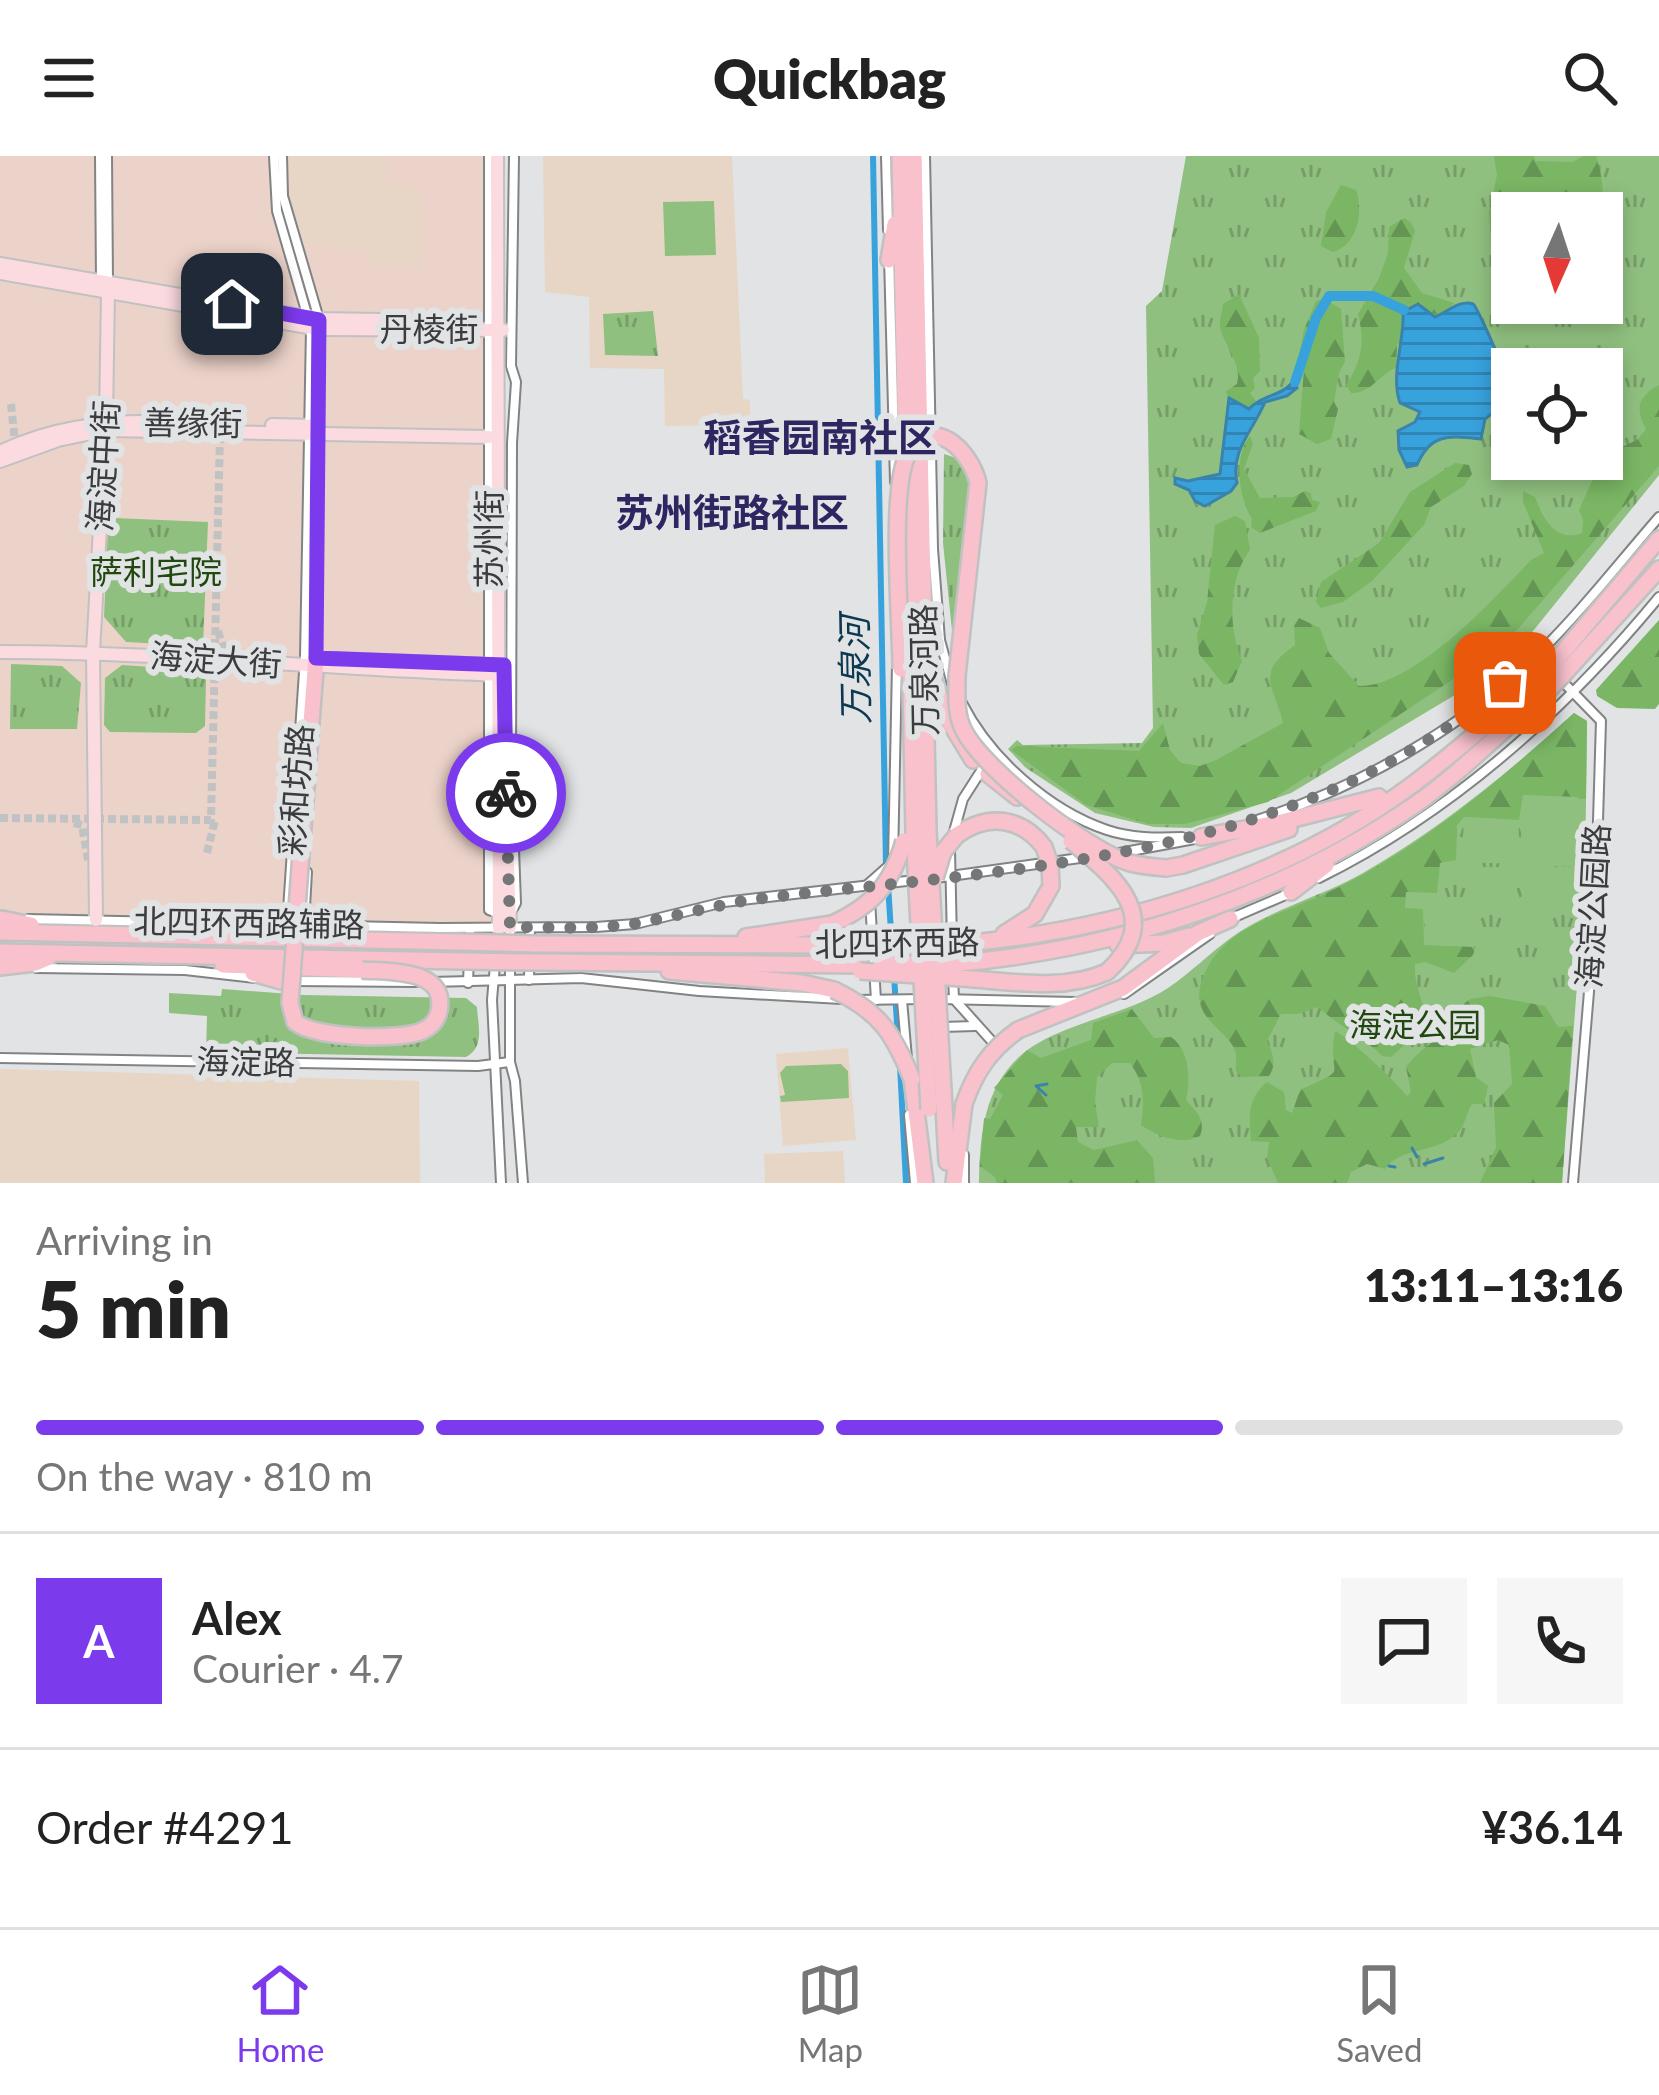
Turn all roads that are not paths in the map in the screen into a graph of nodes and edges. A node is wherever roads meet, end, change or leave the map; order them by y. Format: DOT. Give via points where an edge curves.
graph roads {
  1 [pos="104,156"];
  2 [pos="278,156"];
  3 [pos="497,156"];
  4 [pos="514,156"];
  5 [pos="886,156"];
  6 [pos="900,156"];
  7 [pos="922,160"];
  8 [pos="901,185"];
  9 [pos="889,260"];
  10 [pos="0,264"];
  11 [pos="0,274"];
  12 [pos="105,286"];
  13 [pos="315,323"];
  14 [pos="496,326"];
  15 [pos="102,426"];
  16 [pos="314,430"];
  17 [pos="489,437"];
  18 [pos="0,452"];
  19 [pos="894,454"];
  20 [pos="931,454"];
  21 [pos="0,461"];
  22 [pos="909,514"];
  23 [pos="1659,517"];
  24 [pos="922,533"];
  25 [pos="1659,539"];
  26 [pos="1659,569"];
  27 [pos="1659,597"];
  28 [pos="923,632"];
  29 [pos="0,648"];
  30 [pos="89,648"];
  31 [pos="1535,657"];
  32 [pos="311,663"];
  33 [pos="497,670"];
  34 [pos="1557,670"];
  35 [pos="1544,685"];
  36 [pos="1574,692"];
  37 [pos="994,752"];
  38 [pos="914,762"];
  39 [pos="1410,786"];
  40 [pos="1354,806"];
  41 [pos="916,835"];
  42 [pos="1201,837"];
  43 [pos="1350,846"];
  44 [pos="949,859"];
  45 [pos="893,862"];
  46 [pos="950,876"];
  47 [pos="871,885"];
  48 [pos="1291,892"];
  49 [pos="931,911"];
  50 [pos="1230,919"];
  51 [pos="93,920"];
  52 [pos="505,920"];
  53 [pos="288,921"];
  54 [pos="304,921"];
  55 [pos="190,922"];
  56 [pos="1,923"];
  57 [pos="1198,933"];
  58 [pos="144,935"];
  59 [pos="465,935"];
  60 [pos="533,944"];
  61 [pos="960,944"];
  62 [pos="674,946"];
  63 [pos="1085,946"];
  64 [pos="0,952"];
  65 [pos="56,953"];
  66 [pos="168,954"];
  67 [pos="613,962"];
  68 [pos="223,965"];
  69 [pos="0,968"];
  70 [pos="961,970"];
  71 [pos="529,980"];
  72 [pos="281,981"];
  73 [pos="510,981"];
  74 [pos="468,982"];
  75 [pos="493,982"];
  76 [pos="954,999"];
  77 [pos="878,1000"];
  78 [pos="902,1000"];
  79 [pos="1095,1000"];
  80 [pos="976,1025"];
  81 [pos="906,1034"];
  82 [pos="1001,1052"];
  83 [pos="0,1058"];
  84 [pos="493,1063"];
  85 [pos="510,1063"];
  86 [pos="936,1108"];
  87 [pos="501,1183"];
  88 [pos="523,1183"];
  89 [pos="915,1183"];
  90 [pos="930,1183"];
  91 [pos="951,1183"];
  92 [pos="964,1183"];
  93 [pos="1573,1183"];
  1 -- 12 [label="street, 海淀中街"];
  2 -- 13 [label="street, 彩和坊路"];
  3 -- 14 [label="main road, 苏州街"];
  4 -- 52 [label="street, 苏州街" via="516,903"];
  5 -- 9 [label="street, 万泉河路"];
  6 -- 8 [label="highway, 万泉河路"];
  7 -- 20 [label="street, 万泉河路"];
  7 -- 24 [label="highway, 万泉河路"];
  8 -- 9 [label="highway"];
  8 -- 22 [label="highway, 万泉河路"];
  9 -- 19 [label="street, 万泉河路"];
  10 -- 12 [label="main road, 丹棱街"];
  11 -- 12 [label="main road, 丹棱街"];
  12 -- 13 [label="main road, 丹棱街"];
  12 -- 15 [label="main road, 海淀中街"];
  13 -- 14 [label="main road, 丹棱街"];
  13 -- 16 [label="street, 彩和坊路"];
  14 -- 17 [label="street, 苏州街"];
  14 -- 33 [label="main road, 苏州街"];
  15 -- 16 [label="main road, 善缘街"];
  15 -- 18 [label="main road, 善缘街"];
  15 -- 21 [label="main road, 善缘街"];
  15 -- 30 [label="main road, 海淀中街"];
  16 -- 17 [label="main road, 善缘街"];
  16 -- 32 [label="street, 彩和坊路"];
  17 -- 33 [label="street, 苏州街"];
  19 -- 22 [label="highway"];
  19 -- 45 [label="street, 万泉河路"];
  20 -- 24 [label="highway"];
  20 -- 37 [label="street, 万泉河路" via="942,657"];
  22 -- 38 [label="highway, 万泉河路"];
  23 -- 31 [label="street, 北四环西路"];
  24 -- 28 [label="highway, 万泉河路"];
  25 -- 34 [label="highway, 北四环西路"];
  26 -- 34 [label="highway, 北四环西路"];
  27 -- 36 [label="street"];
  28 -- 41 [label="highway, 万泉河路"];
  28 -- 70 [label="highway, bridge" via="937,694 974,760 1120,886 1133,914 1130,946 1090,980 1061,984"];
  29 -- 30 [label="main road, 海淀大街"];
  30 -- 32 [label="main road, 海淀大街"];
  30 -- 51 [label="main road, 海淀中街"];
  31 -- 36 [label="street, 海淀公园路"];
  31 -- 42 [label="street, 北四环西路" via="1481,704 1359,776"];
  32 -- 33 [label="main road, 海淀大街"];
  32 -- 53 [label="street, 彩和坊路"];
  32 -- 54 [label="street, 彩和坊路"];
  32 -- 68 [label="highway, bridge" via="304,813 290,1003 296,1022 318,1034 393,1035 423,1031 440,1008 439,993 409,973 362,970"];
  33 -- 52 [label="main road, 苏州街"];
  34 -- 35 [label="highway, 北四环西路, bridge"];
  35 -- 39 [label="highway, 北四环西路"];
  35 -- 43 [label="highway, 北四环西路" via="1421,800"];
  36 -- 48 [label="street" via="1464,788 1393,838"];
  36 -- 93 [label="street, 海淀公园路" via="1601,722"];
  37 -- 42 [label="street" via="1075,817 1145,838"];
  37 -- 44 [label="street, 万泉河路" via="963,799"];
  38 -- 40 [label="highway, bridge" via="902,669 902,474 916,444 936,436 958,443 978,483 957,707 964,731 992,766 1088,842 1126,862 1166,868"];
  38 -- 41 [label="highway, 万泉河路"];
  39 -- 40 [label="highway"];
  39 -- 61 [label="highway, 北四环西路" via="1338,831 1195,894 1080,928"];
  40 -- 42 [label="highway"];
  41 -- 49 [label="highway, 万泉河路, bridge"];
  41 -- 62 [label="highway, bridge" via="873,901 832,924"];
  41 -- 86 [label="highway, 万泉河路, bridge"];
  42 -- 46 [label="street, 北四环西路"];
  43 -- 48 [label="highway"];
  43 -- 63 [label="highway, 北四环西路" via="1203,911"];
  44 -- 45 [label="street"];
  44 -- 46 [label="street, 万泉河路"];
  45 -- 47 [label="street, bridge"];
  46 -- 47 [label="street, 北四环西路, bridge"];
  46 -- 76 [label="street, 万泉河路"];
  47 -- 60 [label="street, 北四环西路" via="724,902"];
  47 -- 77 [label="street"];
  48 -- 50 [label="street"];
  49 -- 61 [label="highway, bridge" via="940,858 978,823 1027,829 1044,848 1051,886 1040,910 1024,924"];
  49 -- 86 [label="highway, 万泉河路, bridge"];
  50 -- 57 [label="highway"];
  50 -- 82 [label="street" via="1137,988 1040,1027"];
  51 -- 55 [label="street, 北四环西路辅路"];
  51 -- 56 [label="street, 北四环西路辅路"];
  52 -- 59 [label="street, 北四环西路辅路"];
  52 -- 60 [label="street, 北四环西路"];
  52 -- 73 [label="street"];
  52 -- 75 [label="street"];
  53 -- 54 [label="street, 北四环西路辅路"];
  53 -- 55 [label="street, 北四环西路辅路"];
  54 -- 59 [label="street, 北四环西路辅路"];
  55 -- 58 [label="highway"];
  56 -- 58 [label="highway, 北四环西路"];
  57 -- 63 [label="highway" via="1164,943"];
  57 -- 79 [label="highway"];
  58 -- 59 [label="highway, 北四环西路"];
  59 -- 60 [label="highway, 北四环西路, bridge"];
  59 -- 74 [label="street"];
  60 -- 62 [label="highway, 北四环西路"];
  60 -- 66 [label="highway, 北四环西路, bridge" via="461,961"];
  60 -- 67 [label="highway, 北四环西路"];
  60 -- 71 [label="street"];
  61 -- 62 [label="highway, 北四环西路, bridge"];
  63 -- 70 [label="highway, 北四环西路"];
  64 -- 65 [label="highway, 北四环西路"];
  65 -- 66 [label="highway, 北四环西路"];
  65 -- 69 [label="highway"];
  66 -- 68 [label="highway"];
  67 -- 70 [label="highway, 北四环西路, bridge"];
  67 -- 90 [label="highway, bridge" via="834,990 880,1019 912,1079"];
  68 -- 72 [label="highway"];
  69 -- 72 [label="street, 北四环西路辅路" via="185,970"];
  71 -- 73 [label="street, 北四环西路"];
  71 -- 77 [label="street, 北四环西路"];
  72 -- 74 [label="street, 北四环西路辅路"];
  73 -- 75 [label="street, 北四环西路辅路"];
  73 -- 85 [label="street"];
  74 -- 75 [label="street, 北四环西路辅路"];
  75 -- 84 [label="street"];
  76 -- 78 [label="street, 北四环西路"];
  76 -- 79 [label="street, 北四环西路"];
  76 -- 80 [label="street"];
  77 -- 78 [label="street, 北四环西路"];
  78 -- 81 [label="street"];
  79 -- 91 [label="highway, bridge" via="1018,1030 989,1054 964,1104"];
  80 -- 81 [label="street"];
  80 -- 82 [label="street"];
  81 -- 89 [label="street"];
  82 -- 92 [label="street" via="974,1098"];
  83 -- 84 [label="street, 海淀路"];
  84 -- 85 [label="street, 海淀路"];
  84 -- 87 [label="street"];
  85 -- 88 [label="street"];
  86 -- 90 [label="highway, 万泉河路"];
  86 -- 91 [label="highway, 万泉河路"];
}
